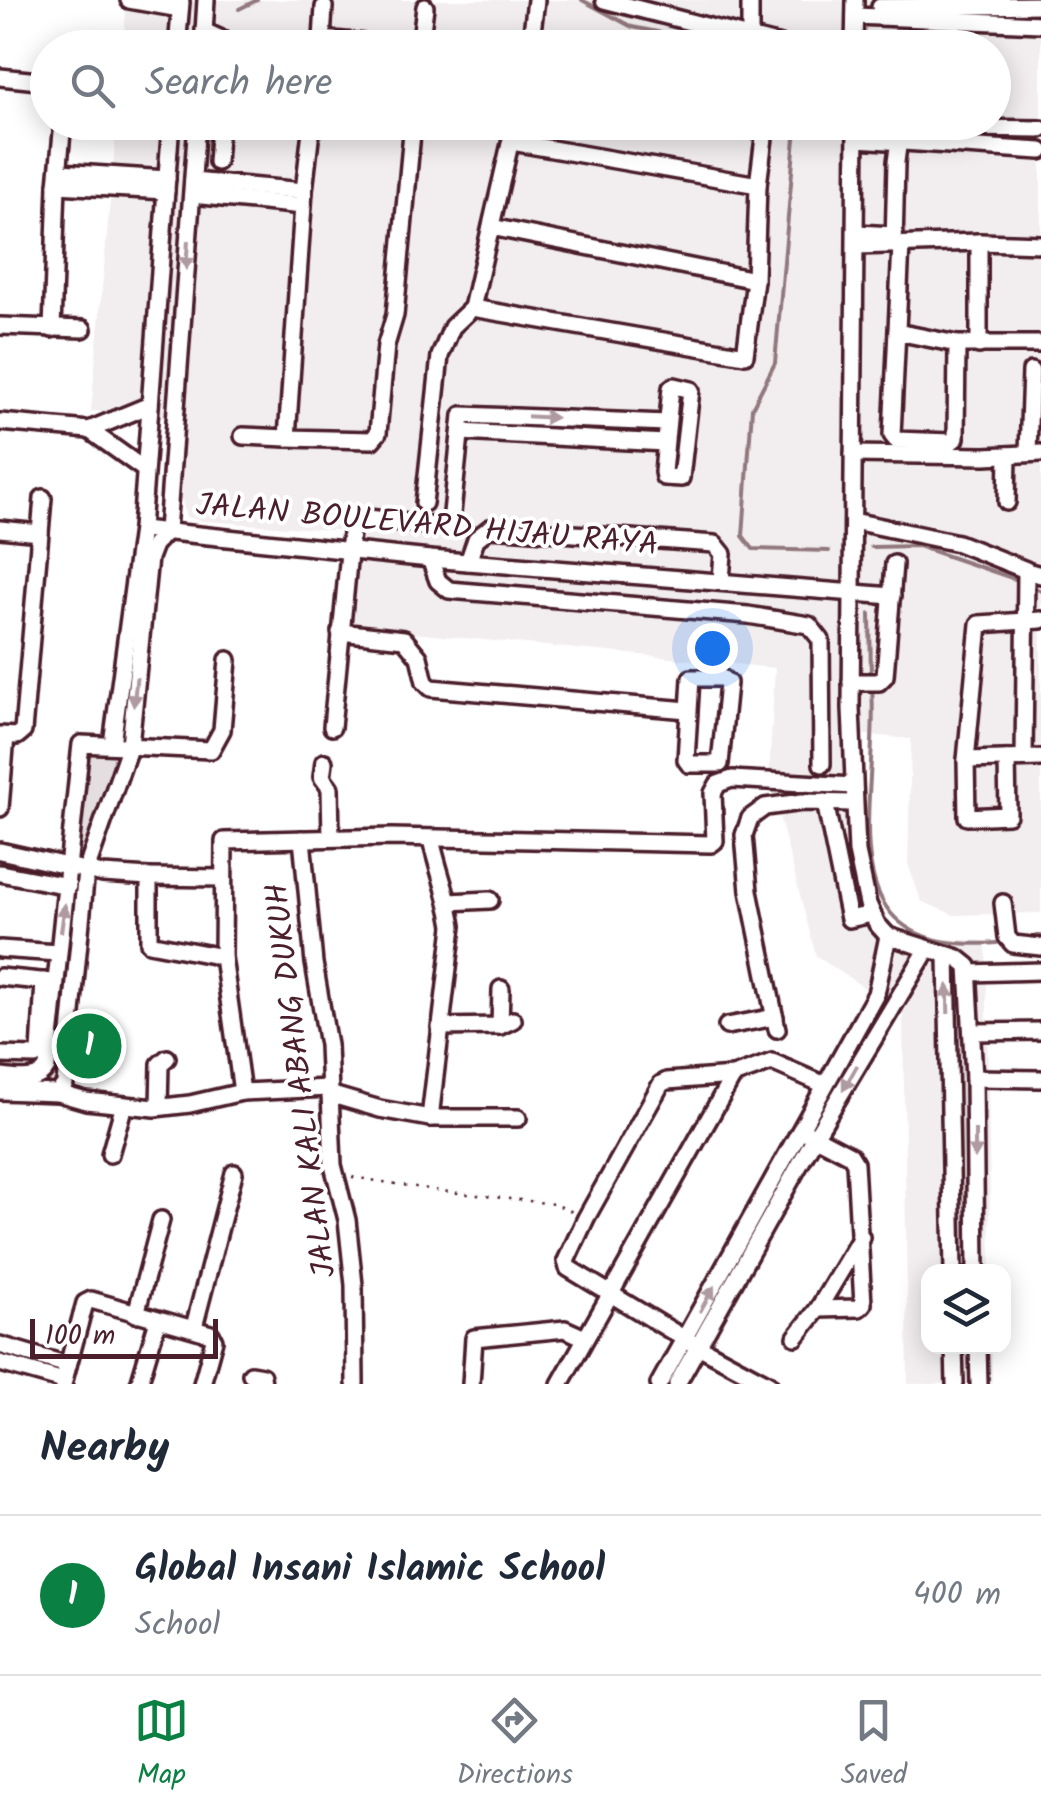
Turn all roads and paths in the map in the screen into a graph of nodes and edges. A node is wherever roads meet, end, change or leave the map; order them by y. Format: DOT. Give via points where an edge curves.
graph roads {
  1 [pos="129,0"];
  2 [pos="206,0"];
  3 [pos="604,0"];
  4 [pos="750,0"];
  5 [pos="180,4"];
  6 [pos="1041,5"];
  7 [pos="324,7"];
  8 [pos="425,7"];
  9 [pos="870,10"];
  10 [pos="1041,24"];
  11 [pos="178,30"];
  12 [pos="204,30"];
  13 [pos="322,30"];
  14 [pos="422,30"];
  15 [pos="719,30"];
  16 [pos="750,30"];
  17 [pos="0,77"];
  18 [pos="30,80"];
  19 [pos="1041,129"];
  20 [pos="1011,130"];
  21 [pos="61,140"];
  22 [pos="171,140"];
  23 [pos="196,140"];
  24 [pos="219,140"];
  25 [pos="310,140"];
  26 [pos="411,140"];
  27 [pos="764,140"];
  28 [pos="875,140"];
  29 [pos="875,140"];
  30 [pos="945,140"];
  31 [pos="512,142"];
  32 [pos="1041,151"];
  33 [pos="217,162"];
  34 [pos="58,179"];
  35 [pos="167,185"];
  36 [pos="758,185"];
  37 [pos="192,188"];
  38 [pos="304,198"];
  39 [pos="492,227"];
  40 [pos="878,240"];
  41 [pos="978,242"];
  42 [pos="1041,244"];
  43 [pos="755,280"];
  44 [pos="472,308"];
  45 [pos="0,326"];
  46 [pos="156,328"];
  47 [pos="52,329"];
  48 [pos="182,329"];
  49 [pos="83,330"];
  50 [pos="897,332"];
  51 [pos="957,344"];
  52 [pos="979,344"];
  53 [pos="1041,344"];
  54 [pos="1031,371"];
  55 [pos="150,405"];
  56 [pos="0,422"];
  57 [pos="667,423"];
  58 [pos="89,430"];
  59 [pos="461,432"];
  60 [pos="243,436"];
  61 [pos="288,438"];
  62 [pos="665,443"];
  63 [pos="1034,452"];
  64 [pos="1008,454"];
  65 [pos="869,455"];
  66 [pos="145,470"];
  67 [pos="43,498"];
  68 [pos="1007,502"];
  69 [pos="424,503"];
  70 [pos="853,525"];
  71 [pos="0,529"];
  72 [pos="141,529"];
  73 [pos="167,531"];
  74 [pos="40,533"];
  75 [pos="347,549"];
  76 [pos="430,560"];
  77 [pos="468,562"];
  78 [pos="894,564"];
  79 [pos="1034,572"];
  80 [pos="721,580"];
  81 [pos="747,582"];
  82 [pos="872,594"];
  83 [pos="748,615"];
  84 [pos="1033,620"];
  85 [pos="340,632"];
  86 [pos="228,660"];
  87 [pos="865,681"];
  88 [pos="823,704"];
  89 [pos="851,708"];
  90 [pos="688,710"];
  91 [pos="332,727"];
  92 [pos="3,735"];
  93 [pos="112,744"];
  94 [pos="130,745"];
  95 [pos="1024,758"];
  96 [pos="1041,758"];
  97 [pos="1006,759"];
  98 [pos="966,760"];
  99 [pos="324,762"];
  100 [pos="822,764"];
  101 [pos="854,794"];
  102 [pos="825,802"];
  103 [pos="0,808"];
  104 [pos="331,837"];
  105 [pos="302,839"];
  106 [pos="430,839"];
  107 [pos="0,851"];
  108 [pos="78,869"];
  109 [pos="0,873"];
  110 [pos="149,877"];
  111 [pos="222,878"];
  112 [pos="68,886"];
  113 [pos="490,900"];
  114 [pos="450,902"];
  115 [pos="1003,903"];
  116 [pos="872,914"];
  117 [pos="888,936"];
  118 [pos="1041,948"];
  119 [pos="0,949"];
  120 [pos="926,950"];
  121 [pos="58,953"];
  122 [pos="947,955"];
  123 [pos="223,957"];
  124 [pos="1041,971"];
  125 [pos="970,973"];
  126 [pos="0,977"];
  127 [pos="50,982"];
  128 [pos="501,989"];
  129 [pos="876,994"];
  130 [pos="892,1005"];
  131 [pos="727,1026"];
  132 [pos="440,1028"];
  133 [pos="1041,1031"];
  134 [pos="973,1032"];
  135 [pos="0,1055"];
  136 [pos="166,1058"];
  137 [pos="734,1076"];
  138 [pos="0,1077"];
  139 [pos="974,1078"];
  140 [pos="1041,1079"];
  141 [pos="824,1085"];
  142 [pos="0,1090"];
  143 [pos="329,1091"];
  144 [pos="58,1092"];
  145 [pos="242,1092"];
  146 [pos="124,1105"];
  147 [pos="159,1107"];
  148 [pos="430,1118"];
  149 [pos="518,1118"];
  150 [pos="808,1133"];
  151 [pos="110,1154"];
  152 [pos="234,1173"];
  153 [pos="334,1174"];
  154 [pos="586,1218"];
  155 [pos="161,1220"];
  156 [pos="746,1228"];
  157 [pos="762,1237"];
  158 [pos="861,1237"];
  159 [pos="953,1264"];
  160 [pos="976,1264"];
  161 [pos="612,1295"];
  162 [pos="818,1309"];
  163 [pos="136,1314"];
  164 [pos="158,1320"];
  165 [pos="194,1326"];
  166 [pos="796,1337"];
  167 [pos="585,1338"];
  168 [pos="0,1344"];
  169 [pos="692,1344"];
  170 [pos="954,1354"];
  171 [pos="978,1354"];
  172 [pos="0,1363"];
  173 [pos="65,1377"];
  174 [pos="42,1380"];
  175 [pos="140,1384"];
  176 [pos="202,1384"];
  177 [pos="355,1384"];
  178 [pos="471,1384"];
  179 [pos="560,1384"];
  180 [pos="658,1384"];
  181 [pos="677,1384"];
  182 [pos="769,1384"];
  183 [pos="955,1384"];
  184 [pos="979,1384"];
  1 -- 5 [label="street"];
  2 -- 12 [label="street"];
  3 -- 15 [label="street"];
  4 -- 16 [label="street"];
  5 -- 11 [label="street"];
  6 -- 9 [label="street"];
  7 -- 13 [label="street"];
  8 -- 14 [label="street"];
  9 -- 10 [label="street"];
  17 -- 18 [label="street"];
  19 -- 20 [label="street"];
  21 -- 34 [label="street"];
  22 -- 35 [label="street"];
  23 -- 37 [label="street, JALAN BOULEVARD HIJAU RAYA"];
  24 -- 33 [label="street"];
  25 -- 38 [label="street"];
  26 -- 61 [label="street" via="378,433 368,441"];
  27 -- 36 [label="street"];
  28 -- 40 [label="street"];
  29 -- 40 [label="street"];
  30 -- 32 [label="street"];
  31 -- 36 [label="street"];
  31 -- 39 [label="street"];
  34 -- 35 [label="street"];
  34 -- 47 [label="street"];
  35 -- 46 [label="street"];
  36 -- 43 [label="street"];
  37 -- 38 [label="street"];
  37 -- 48 [label="street, JALAN BOULEVARD HIJAU RAYA, one-way"];
  38 -- 61 [label="street"];
  39 -- 43 [label="street"];
  39 -- 44 [label="street"];
  40 -- 41 [label="street"];
  40 -- 50 [label="street"];
  40 -- 65 [label="street"];
  41 -- 42 [label="street"];
  41 -- 52 [label="street"];
  43 -- 44 [label="street" via="747,352 741,356"];
  44 -- 69 [label="street" via="452,327 440,356"];
  45 -- 47 [label="street"];
  46 -- 48 [label="street"];
  46 -- 55 [label="street"];
  47 -- 49 [label="street"];
  48 -- 73 [label="street, JALAN BOULEVARD HIJAU RAYA"];
  50 -- 51 [label="street"];
  50 -- 51 [label="street" via="892,435 898,441 956,438"];
  51 -- 52 [label="street"];
  52 -- 53 [label="street"];
  54 -- 63 [label="street"];
  55 -- 58 [label="street"];
  55 -- 66 [label="street"];
  56 -- 58 [label="street"];
  59 -- 57 [label="street, one-way" via="465,413"];
  57 -- 62 [label="street"];
  57 -- 62 [label="street" via="671,387 690,388 681,478 664,476"];
  58 -- 66 [label="street"];
  59 -- 62 [label="street"];
  59 -- 75 [label="street" via="451,524 359,518 352,522"];
  60 -- 61 [label="street"];
  63 -- 64 [label="street"];
  64 -- 65 [label="street"];
  64 -- 68 [label="street"];
  65 -- 70 [label="street"];
  66 -- 72 [label="street"];
  67 -- 74 [label="street"];
  70 -- 79 [label="street" via="958,543"];
  70 -- 82 [label="street" via="853,564"];
  71 -- 74 [label="street"];
  72 -- 73 [label="street"];
  72 -- 93 [label="street"];
  73 -- 75 [label="street, JALAN BOULEVARD HIJAU RAYA"];
  73 -- 94 [label="street, one-way" via="148,558"];
  74 -- 92 [label="street" via="23,731"];
  75 -- 76 [label="street, JALAN BOULEVARD HIJAU RAYA"];
  75 -- 85 [label="street"];
  76 -- 77 [label="street, JALAN BOULEVARD HIJAU RAYA"];
  76 -- 83 [label="street" via="448,590"];
  77 -- 80 [label="street, JALAN BOULEVARD HIJAU RAYA"];
  77 -- 80 [label="street" via="476,538 490,528 714,544 724,554"];
  78 -- 82 [label="street"];
  79 -- 84 [label="street"];
  80 -- 81 [label="street, JALAN BOULEVARD HIJAU RAYA"];
  81 -- 82 [label="street, JALAN BOULEVARD HIJAU RAYA"];
  81 -- 83 [label="street"];
  82 -- 87 [label="street"];
  82 -- 87 [label="street" via="884,676"];
  83 -- 88 [label="street" via="808,624 817,632"];
  84 -- 95 [label="street"];
  84 -- 98 [label="street" via="979,624"];
  85 -- 90 [label="street" via="404,640 431,688"];
  85 -- 91 [label="street"];
  86 -- 94 [label="street" via="222,730 211,750"];
  87 -- 89 [label="street"];
  88 -- 89 [label="street"];
  88 -- 100 [label="street"];
  89 -- 101 [label="street"];
  90 -- 90 [label="street" via="691,677 727,681 720,764 687,762"];
  92 -- 103 [label="street"];
  93 -- 94 [label="street"];
  93 -- 108 [label="street" via="80,747"];
  94 -- 108 [label="street"];
  95 -- 96 [label="street"];
  95 -- 97 [label="street"];
  97 -- 98 [label="street"];
  97 -- 98 [label="street" via="1008,815 968,818"];
  99 -- 104 [label="street"];
  101 -- 102 [label="street"];
  101 -- 106 [label="street, JALAN KALI ABANG DUKUH" via="723,781 713,793 711,844"];
  101 -- 116 [label="street" via="863,891"];
  102 -- 116 [label="street" via="849,919"];
  102 -- 131 [label="street" via="765,807 750,818 744,834 749,891 776,1023"];
  104 -- 105 [label="street, JALAN KALI ABANG DUKUH"];
  104 -- 106 [label="street, JALAN KALI ABANG DUKUH"];
  105 -- 111 [label="street" via="224,841"];
  105 -- 143 [label="street, JALAN KALI ABANG DUKUH"];
  106 -- 114 [label="street"];
  107 -- 108 [label="street"];
  108 -- 110 [label="street"];
  108 -- 112 [label="street"];
  108 -- 144 [label="street" via="66,1081"];
  109 -- 112 [label="street"];
  110 -- 111 [label="street"];
  110 -- 123 [label="street" via="149,943"];
  111 -- 123 [label="street"];
  121 -- 112 [label="street, one-way"];
  113 -- 114 [label="street"];
  114 -- 132 [label="street"];
  115 -- 118 [label="street" via="1007,937"];
  116 -- 117 [label="street"];
  117 -- 120 [label="street"];
  117 -- 129 [label="street"];
  119 -- 121 [label="street"];
  120 -- 122 [label="street"];
  120 -- 130 [label="street"];
  121 -- 127 [label="street"];
  122 -- 125 [label="street" via="964,961"];
  159 -- 122 [label="street, one-way"];
  123 -- 145 [label="street"];
  124 -- 125 [label="street"];
  125 -- 134 [label="street"];
  126 -- 127 [label="street"];
  127 -- 135 [label="street" via="40,1052"];
  127 -- 138 [label="street" via="46,1072 34,1079"];
  128 -- 132 [label="street" via="506,1023"];
  129 -- 130 [label="street"];
  129 -- 141 [label="street"];
  130 -- 150 [label="street, one-way"];
  132 -- 148 [label="street"];
  133 -- 134 [label="street"];
  134 -- 139 [label="street"];
  136 -- 147 [label="street" via="160,1064"];
  137 -- 141 [label="street" via="772,1062"];
  137 -- 154 [label="street" via="661,1084"];
  137 -- 161 [label="street"];
  139 -- 140 [label="street"];
  139 -- 160 [label="street, one-way"];
  141 -- 150 [label="street"];
  142 -- 144 [label="street"];
  143 -- 145 [label="street"];
  143 -- 148 [label="street"];
  143 -- 153 [label="street, JALAN KALI ABANG DUKUH"];
  144 -- 146 [label="street"];
  145 -- 147 [label="street"];
  146 -- 147 [label="street"];
  146 -- 151 [label="street"];
  148 -- 149 [label="street"];
  150 -- 156 [label="street"];
  150 -- 157 [label="street"];
  150 -- 158 [label="street" via="855,1163"];
  152 -- 165 [label="street"];
  153 -- 154 [label="path" via="556,1204"];
  153 -- 177 [label="street, JALAN KALI ABANG DUKUH" via="354,1285"];
  154 -- 161 [label="street" via="566,1265"];
  155 -- 163 [label="street"];
  156 -- 157 [label="street"];
  169 -- 156 [label="street, one-way"];
  157 -- 169 [label="street"];
  158 -- 162 [label="street"];
  158 -- 162 [label="street" via="863,1304"];
  161 -- 167 [label="street"];
  161 -- 169 [label="street"];
  162 -- 166 [label="street"];
  163 -- 164 [label="street"];
  163 -- 173 [label="street" via="86,1301"];
  164 -- 165 [label="street"];
  164 -- 175 [label="street"];
  165 -- 176 [label="street" via="214,1338"];
  167 -- 178 [label="street" via="565,1329 476,1337"];
  167 -- 179 [label="street"];
  168 -- 173 [label="street"];
  169 -- 180 [label="street"];
  169 -- 181 [label="street"];
  169 -- 182 [label="street"];
  170 -- 183 [label="street"];
  171 -- 184 [label="street"];
  172 -- 174 [label="street"];
  173 -- 174 [label="street"];
}
